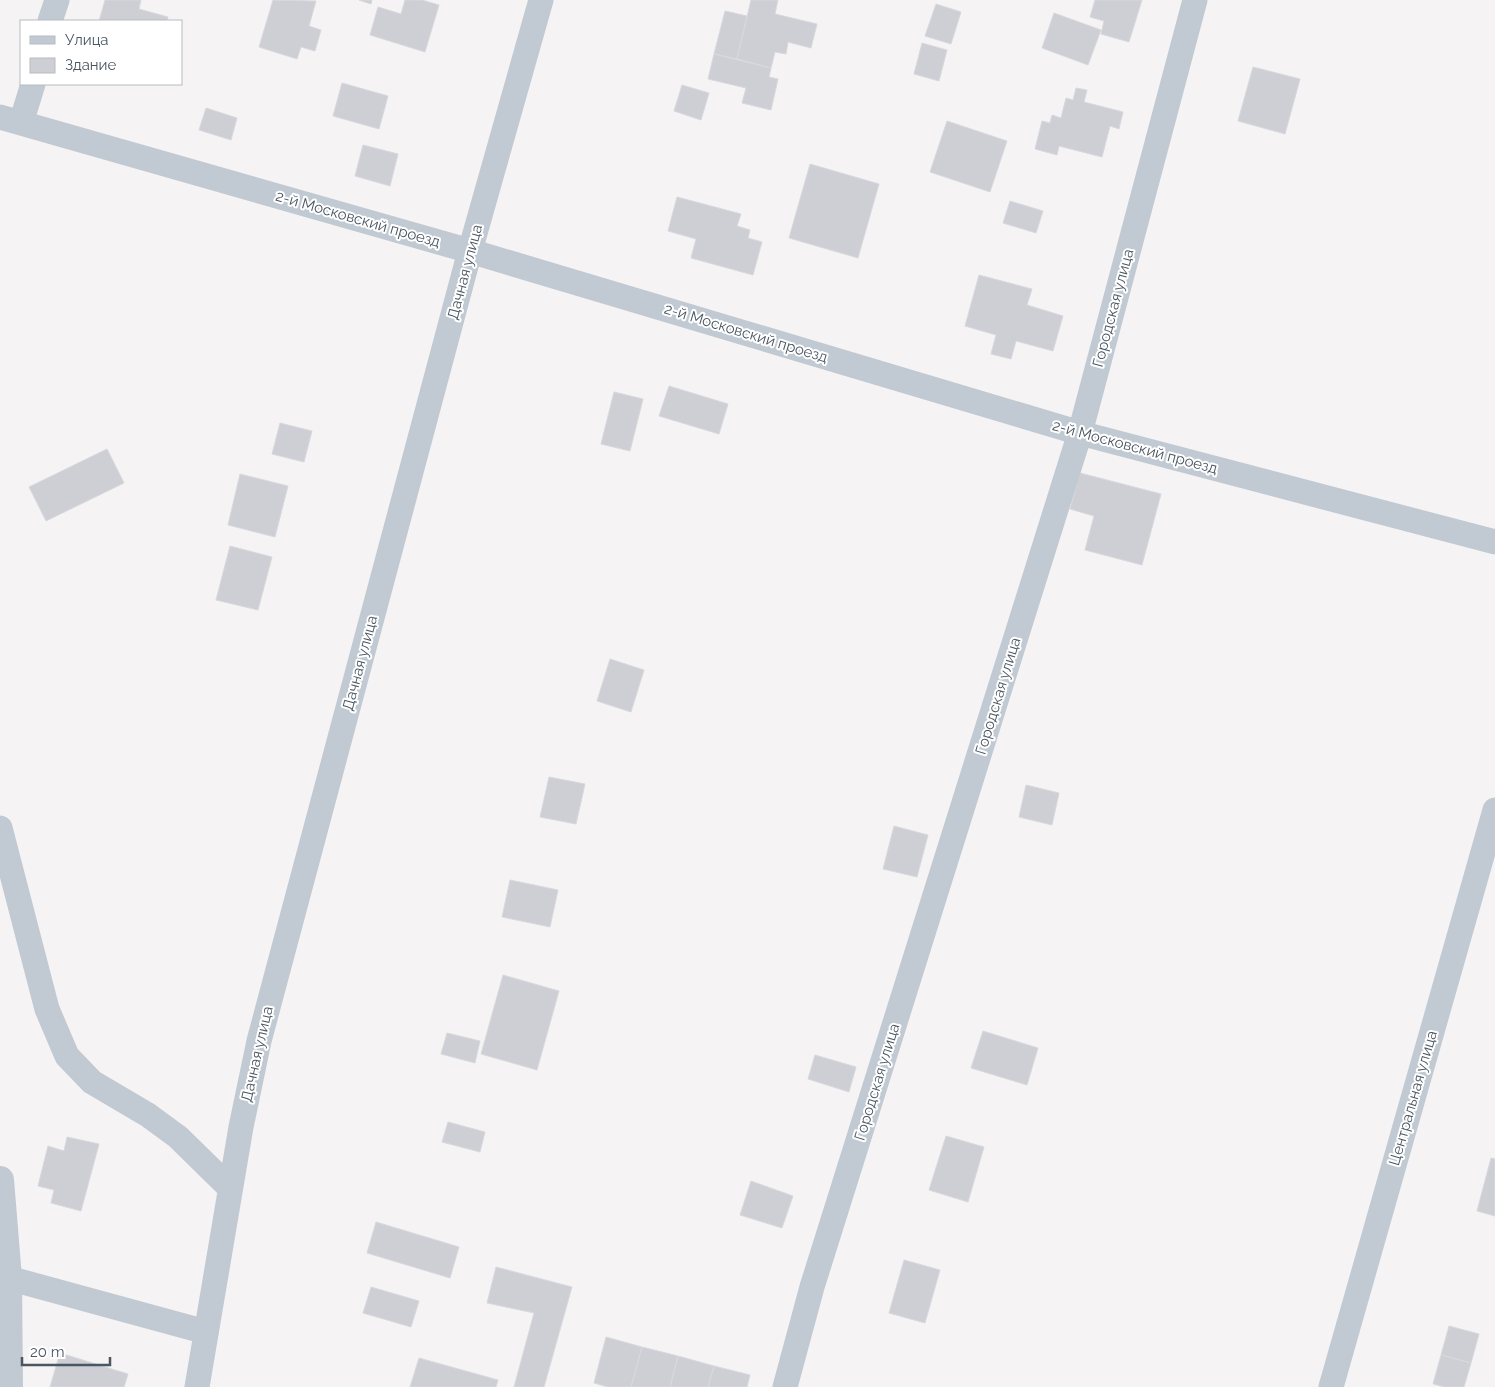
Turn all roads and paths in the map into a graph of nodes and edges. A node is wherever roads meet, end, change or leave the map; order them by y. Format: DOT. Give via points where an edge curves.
graph roads {
  1 [pos="56,0"];
  2 [pos="541,0"];
  3 [pos="1195,0"];
  4 [pos="50,20"];
  5 [pos="31,85"];
  6 [pos="11,120"];
  7 [pos="470,251"];
  8 [pos="1080,433"];
  9 [pos="1495,542"];
  10 [pos="1495,810"];
  11 [pos="0,828"];
  12 [pos="0,1180"];
  13 [pos="230,1188"];
  14 [pos="8,1278"];
  15 [pos="206,1332"];
  16 [pos="8,1387"];
  17 [pos="197,1387"];
  18 [pos="785,1387"];
  19 [pos="1331,1387"];
  1 -- 4 [label="street"];
  2 -- 7 [label="street, Дачная улица"];
  3 -- 8 [label="street, Городская улица"];
  5 -- 6 [label="street"];
  6 -- 7 [label="street, 2-й Московский проезд"];
  7 -- 8 [label="street, 2-й Московский проезд"];
  7 -- 13 [label="street, Дачная улица" via="269,999"];
  8 -- 9 [label="street, 2-й Московский проезд"];
  8 -- 18 [label="street, Городская улица" via="812,1287"];
  10 -- 19 [label="street, Центральная улица"];
  11 -- 13 [label="street" via="47,1009 67,1056 92,1082 148,1115 178,1138"];
  12 -- 14 [label="street"];
  13 -- 15 [label="street, Дачная улица"];
  14 -- 15 [label="street"];
  14 -- 16 [label="street"];
  15 -- 17 [label="street, Дачная улица"];
}
